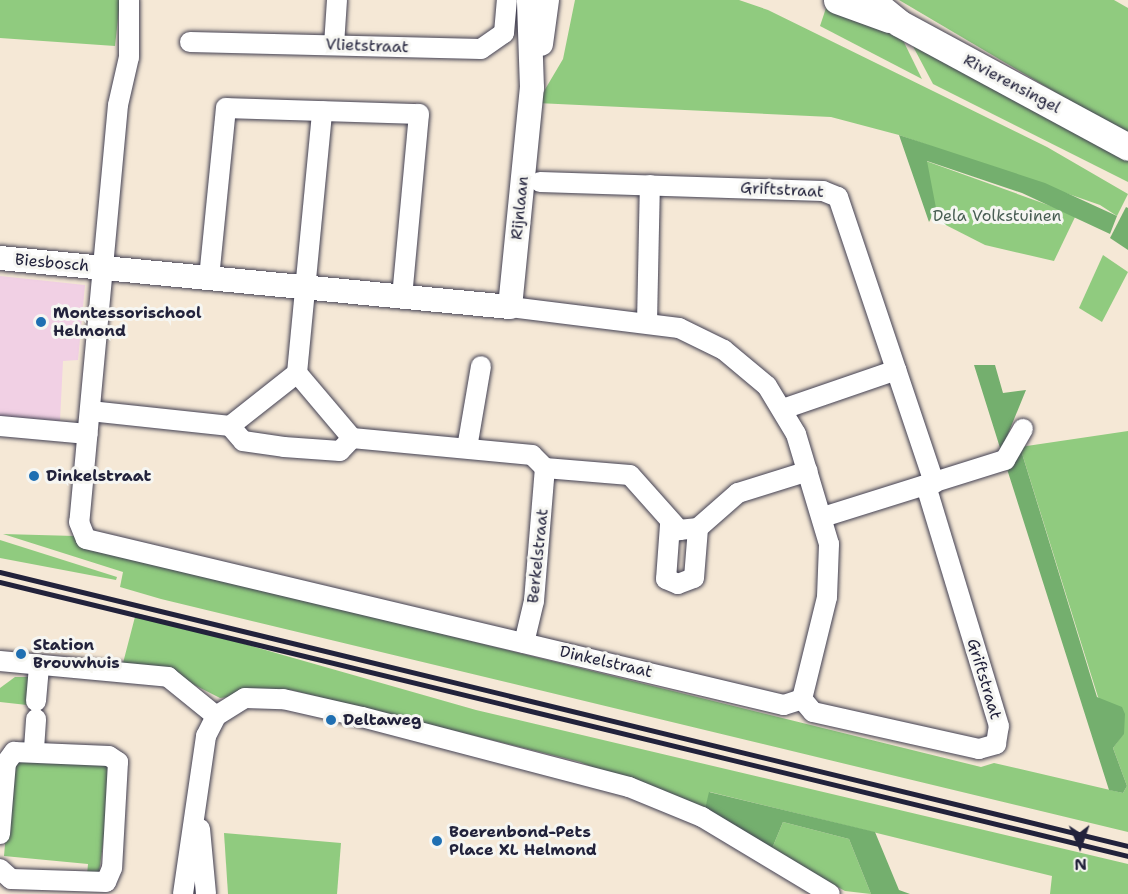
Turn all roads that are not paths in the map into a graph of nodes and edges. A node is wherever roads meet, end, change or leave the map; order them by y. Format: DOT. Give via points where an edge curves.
graph roads {
  1 [pos="129,0"];
  2 [pos="337,0"];
  3 [pos="507,0"];
  4 [pos="529,0"];
  5 [pos="547,0"];
  6 [pos="837,0"];
  7 [pos="872,0"];
  8 [pos="896,21"];
  9 [pos="190,42"];
  10 [pos="334,45"];
  11 [pos="532,88"];
  12 [pos="322,111"];
  13 [pos="1128,147"];
  14 [pos="540,182"];
  15 [pos="650,185"];
  16 [pos="0,258"];
  17 [pos="103,268"];
  18 [pos="209,278"];
  19 [pos="305,289"];
  20 [pos="402,297"];
  21 [pos="510,307"];
  22 [pos="647,322"];
  23 [pos="481,366"];
  24 [pos="896,370"];
  25 [pos="297,373"];
  26 [pos="783,409"];
  27 [pos="90,411"];
  28 [pos="0,426"];
  29 [pos="230,426"];
  30 [pos="1023,429"];
  31 [pos="88,434"];
  32 [pos="352,438"];
  33 [pos="467,448"];
  34 [pos="545,468"];
  35 [pos="808,471"];
  36 [pos="930,484"];
  37 [pos="823,517"];
  38 [pos="670,525"];
  39 [pos="698,528"];
  40 [pos="524,643"];
  41 [pos="0,661"];
  42 [pos="39,665"];
  43 [pos="802,699"];
  44 [pos="216,716"];
  45 [pos="34,749"];
  46 [pos="196,794"];
  47 [pos="0,834"];
  48 [pos="0,869"];
  49 [pos="183,894"];
  50 [pos="206,894"];
  51 [pos="830,894"];
  1 -- 17 [label="street" via="129,57 119,94"];
  2 -- 10 [label="street"];
  3 -- 10 [label="street, Vlietstraat" via="504,33 489,47"];
  4 -- 11 [label="street, Rijnlaan"];
  5 -- 11 [label="street"];
  6 -- 8 [label="main road, Rivierensingel"];
  7 -- 8 [label="main road, Rivierensingel"];
  8 -- 13 [label="main road, Rivierensingel"];
  9 -- 10 [label="street, Vlietstraat"];
  11 -- 21 [label="street, Rijnlaan"];
  12 -- 18 [label="street" via="226,108"];
  12 -- 19 [label="street"];
  12 -- 20 [label="street" via="418,114"];
  14 -- 15 [label="street, Griftstraat"];
  15 -- 22 [label="street"];
  15 -- 24 [label="street, Griftstraat" via="824,191 838,197"];
  16 -- 17 [label="street, Biesbosch"];
  17 -- 18 [label="street"];
  17 -- 27 [label="street, Dinkelstraat"];
  18 -- 19 [label="street"];
  19 -- 20 [label="street"];
  19 -- 25 [label="street"];
  20 -- 21 [label="street"];
  21 -- 22 [label="street"];
  22 -- 26 [label="street" via="706,338 748,366"];
  23 -- 33 [label="street"];
  24 -- 26 [label="street"];
  24 -- 36 [label="street, Griftstraat"];
  25 -- 29 [label="street"];
  25 -- 32 [label="street"];
  26 -- 35 [label="street"];
  27 -- 29 [label="street"];
  27 -- 31 [label="street, Dinkelstraat"];
  28 -- 31 [label="street"];
  29 -- 32 [label="street" via="243,441 284,447 340,451"];
  30 -- 36 [label="street" via="1005,460"];
  31 -- 40 [label="street, Dinkelstraat" via="79,522 80,531 93,542"];
  32 -- 33 [label="street"];
  33 -- 34 [label="street" via="532,455"];
  34 -- 38 [label="street" via="630,475"];
  34 -- 40 [label="street, Berkelstraat" via="534,601"];
  35 -- 37 [label="street"];
  35 -- 39 [label="street" via="738,493"];
  36 -- 37 [label="street"];
  36 -- 43 [label="street, Griftstraat" via="999,726 996,744 979,749 813,712"];
  37 -- 43 [label="street" via="829,544 827,597"];
  38 -- 39 [label="street"];
  38 -- 39 [label="street" via="666,579 678,585 694,578"];
  40 -- 43 [label="street, Dinkelstraat" via="784,705"];
  41 -- 42 [label="street"];
  42 -- 44 [label="street" via="168,677"];
  42 -- 45 [label="street"];
  44 -- 46 [label="street" via="201,755"];
  44 -- 51 [label="street" via="245,698 283,699 562,767 702,818"];
  45 -- 47 [label="street" via="14,752 6,764"];
  45 -- 48 [label="street" via="110,756 118,762 112,868 106,882 92,885 11,879"];
  46 -- 49 [label="street"];
  46 -- 50 [label="street"];
}
